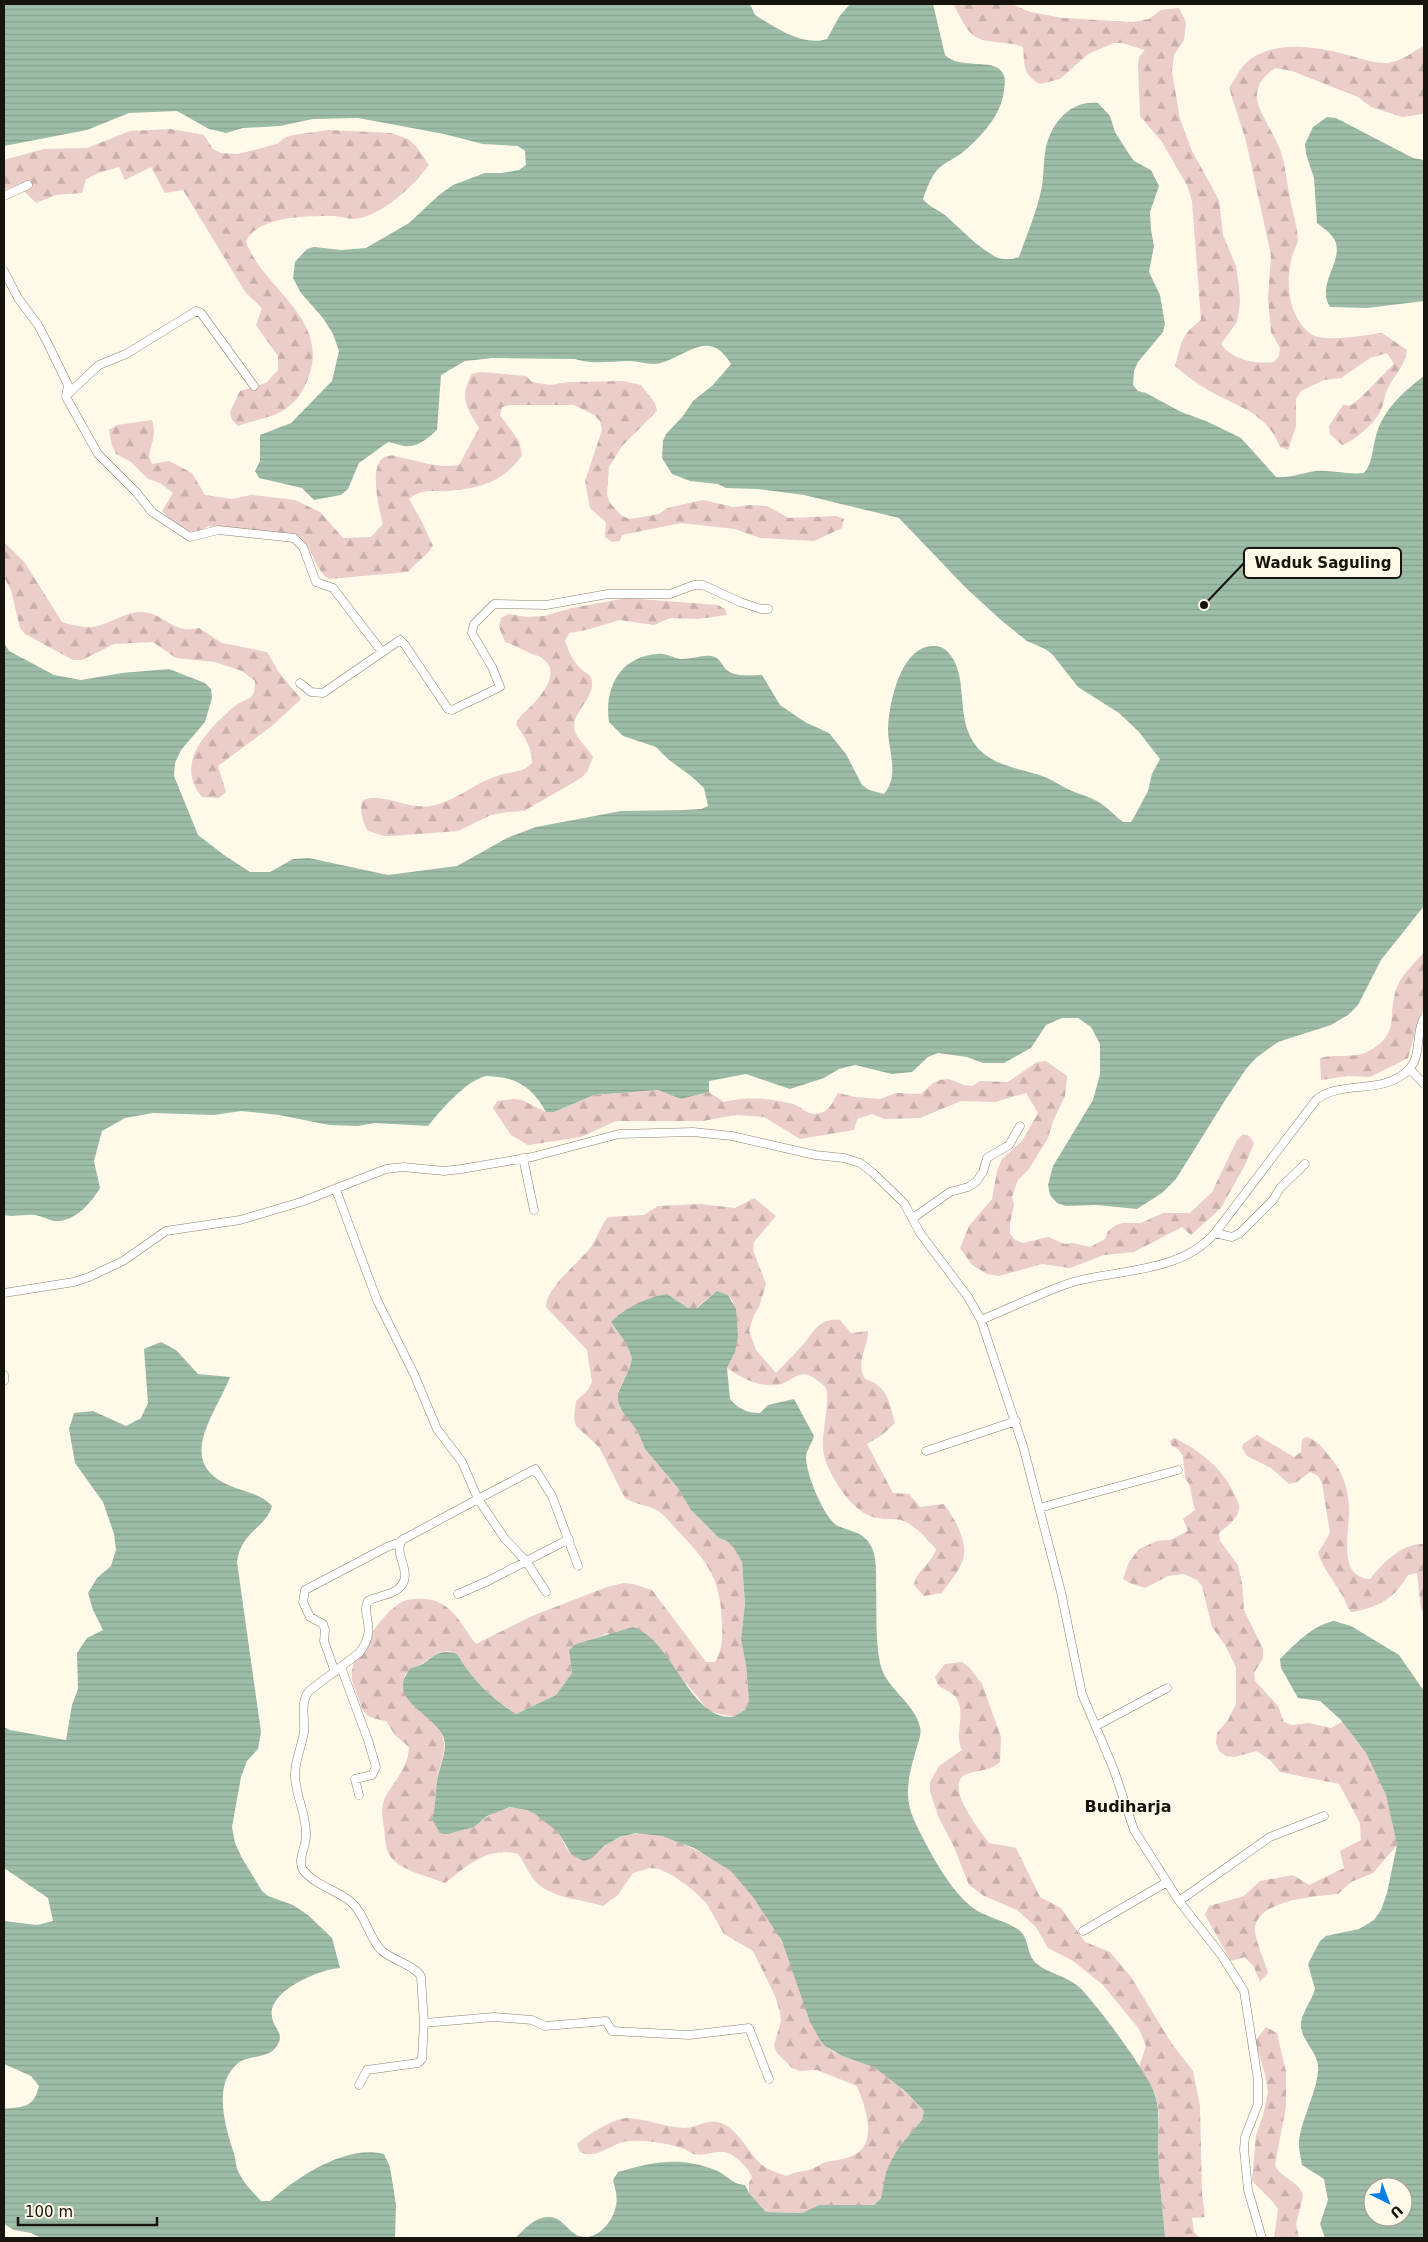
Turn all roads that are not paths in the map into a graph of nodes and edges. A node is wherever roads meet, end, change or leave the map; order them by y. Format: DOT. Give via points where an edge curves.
graph roads {
  1 [pos="28,185"];
  2 [pos="4,196"];
  3 [pos="4,271"];
  4 [pos="254,386"];
  5 [pos="66,396"];
  6 [pos="768,609"];
  7 [pos="382,652"];
  8 [pos="300,683"];
  9 [pos="1424,1018"];
  10 [pos="1424,1053"];
  11 [pos="1415,1059"];
  12 [pos="1410,1069"];
  13 [pos="1424,1084"];
  14 [pos="1020,1126"];
  15 [pos="523,1158"];
  16 [pos="1305,1164"];
  17 [pos="336,1190"];
  18 [pos="534,1210"];
  19 [pos="913,1218"];
  20 [pos="1215,1233"];
  21 [pos="4,1293"];
  22 [pos="981,1320"];
  23 [pos="4,1375"];
  24 [pos="4,1381"];
  25 [pos="1016,1421"];
  26 [pos="926,1450"];
  27 [pos="1178,1470"];
  28 [pos="478,1499"];
  29 [pos="1039,1508"];
  30 [pos="569,1539"];
  31 [pos="401,1542"];
  32 [pos="526,1561"];
  33 [pos="578,1566"];
  34 [pos="546,1592"];
  35 [pos="458,1594"];
  36 [pos="338,1670"];
  37 [pos="1167,1688"];
  38 [pos="1096,1726"];
  39 [pos="359,1795"];
  40 [pos="1324,1816"];
  41 [pos="1167,1882"];
  42 [pos="1179,1901"];
  43 [pos="1083,1931"];
  44 [pos="424,2023"];
  45 [pos="769,2079"];
  46 [pos="359,2085"];
  47 [pos="1262,2238"];
  1 -- 2 [label="street"];
  3 -- 5 [label="street" via="38,326 68,385"];
  4 -- 5 [label="street" via="196,310 126,354 99,365"];
  5 -- 7 [label="street" via="98,454 137,492 152,512 190,537 218,530 294,538 303,547 316,582 333,588"];
  6 -- 7 [label="street" via="694,585 670,594 608,594 546,605 494,604 474,624 472,633 500,687 452,710 401,641"];
  7 -- 8 [label="street" via="323,692 311,692"];
  9 -- 11 [label="street"];
  10 -- 11 [label="street"];
  11 -- 12 [label="street"];
  12 -- 13 [label="street"];
  12 -- 20 [label="street" via="1384,1083 1328,1093 1316,1100"];
  14 -- 19 [label="street" via="1008,1145 987,1158 976,1182 950,1192"];
  15 -- 17 [label="street" via="444,1171 403,1167 389,1169"];
  15 -- 18 [label="street"];
  15 -- 19 [label="street" via="620,1134 693,1132 732,1136 860,1163 900,1198"];
  16 -- 20 [label="street" via="1240,1233 1232,1236"];
  17 -- 21 [label="street" via="240,1220 166,1231 123,1261 99,1273 74,1282"];
  17 -- 28 [label="street" via="377,1300 437,1429 462,1462"];
  19 -- 22 [label="street"];
  20 -- 22 [label="street" via="1196,1250 1147,1269 1121,1271 1072,1283"];
  22 -- 25 [label="street"];
  23 -- 24 [label="street"];
  25 -- 26 [label="street"];
  25 -- 29 [label="street"];
  27 -- 29 [label="street"];
  28 -- 30 [label="street" via="535,1469 552,1496"];
  28 -- 31 [label="street"];
  28 -- 32 [label="street" via="505,1539"];
  29 -- 38 [label="street" via="1061,1592 1082,1694"];
  30 -- 32 [label="street"];
  30 -- 33 [label="street"];
  31 -- 36 [label="street" via="399,1547 406,1576 403,1583 397,1590 367,1602 369,1634 365,1645"];
  31 -- 36 [label="street" via="305,1590 303,1602 310,1618 322,1624 324,1641"];
  32 -- 34 [label="street"];
  32 -- 35 [label="street"];
  36 -- 39 [label="street" via="376,1767 372,1775 355,1780"];
  36 -- 44 [label="street" via="309,1691 304,1699 304,1730 295,1774 306,1821 302,1866 317,1882 339,1892 353,1904 382,1950 397,1962 419,1972"];
  37 -- 38 [label="street"];
  38 -- 41 [label="street" via="1136,1836"];
  40 -- 42 [label="street" via="1270,1837"];
  41 -- 42 [label="street"];
  41 -- 43 [label="street"];
  42 -- 47 [label="street" via="1222,1956 1244,1991 1258,2080 1258,2104 1245,2137 1244,2149 1248,2190"];
  44 -- 45 [label="street" via="494,2017 532,2020 544,2026 606,2021 612,2031 689,2035 749,2028"];
  44 -- 46 [label="street" via="421,2061 367,2070"];
}
